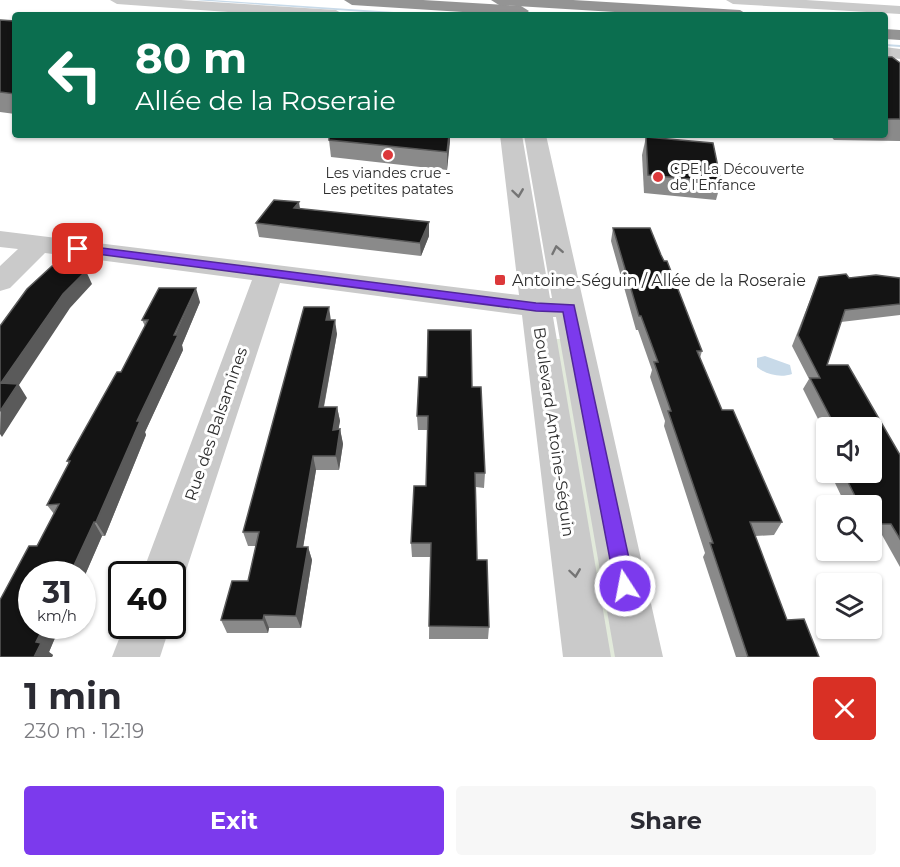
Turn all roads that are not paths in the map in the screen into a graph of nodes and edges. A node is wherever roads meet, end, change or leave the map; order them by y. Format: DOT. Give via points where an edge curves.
graph roads {
  1 [pos="117,0"];
  2 [pos="352,0"];
  3 [pos="499,0"];
  4 [pos="733,0"];
  5 [pos="900,10"];
  6 [pos="292,12"];
  7 [pos="538,12"];
  8 [pos="692,12"];
  9 [pos="524,146"];
  10 [pos="0,239"];
  11 [pos="39,244"];
  12 [pos="268,273"];
  13 [pos="0,282"];
  14 [pos="552,308"];
  15 [pos="168,561"];
  16 [pos="142,639"];
  17 [pos="136,657"];
  18 [pos="587,657"];
  19 [pos="639,657"];
  1 -- 6 [label="street"];
  2 -- 7 [label="highway"];
  3 -- 8 [label="highway"];
  4 -- 5 [label="street"];
  9 -- 14 [label="street, Boulevard Antoine-Séguin"];
  10 -- 11 [label="street"];
  11 -- 12 [label="street"];
  11 -- 13 [label="street"];
  12 -- 14 [label="street"];
  12 -- 15 [label="street, Rue des Balsamines"];
  14 -- 18 [label="street, Boulevard Antoine-Séguin, one-way"];
  14 -- 19 [label="street, Boulevard Antoine-Séguin"];
  16 -- 17 [label="street"];
}
